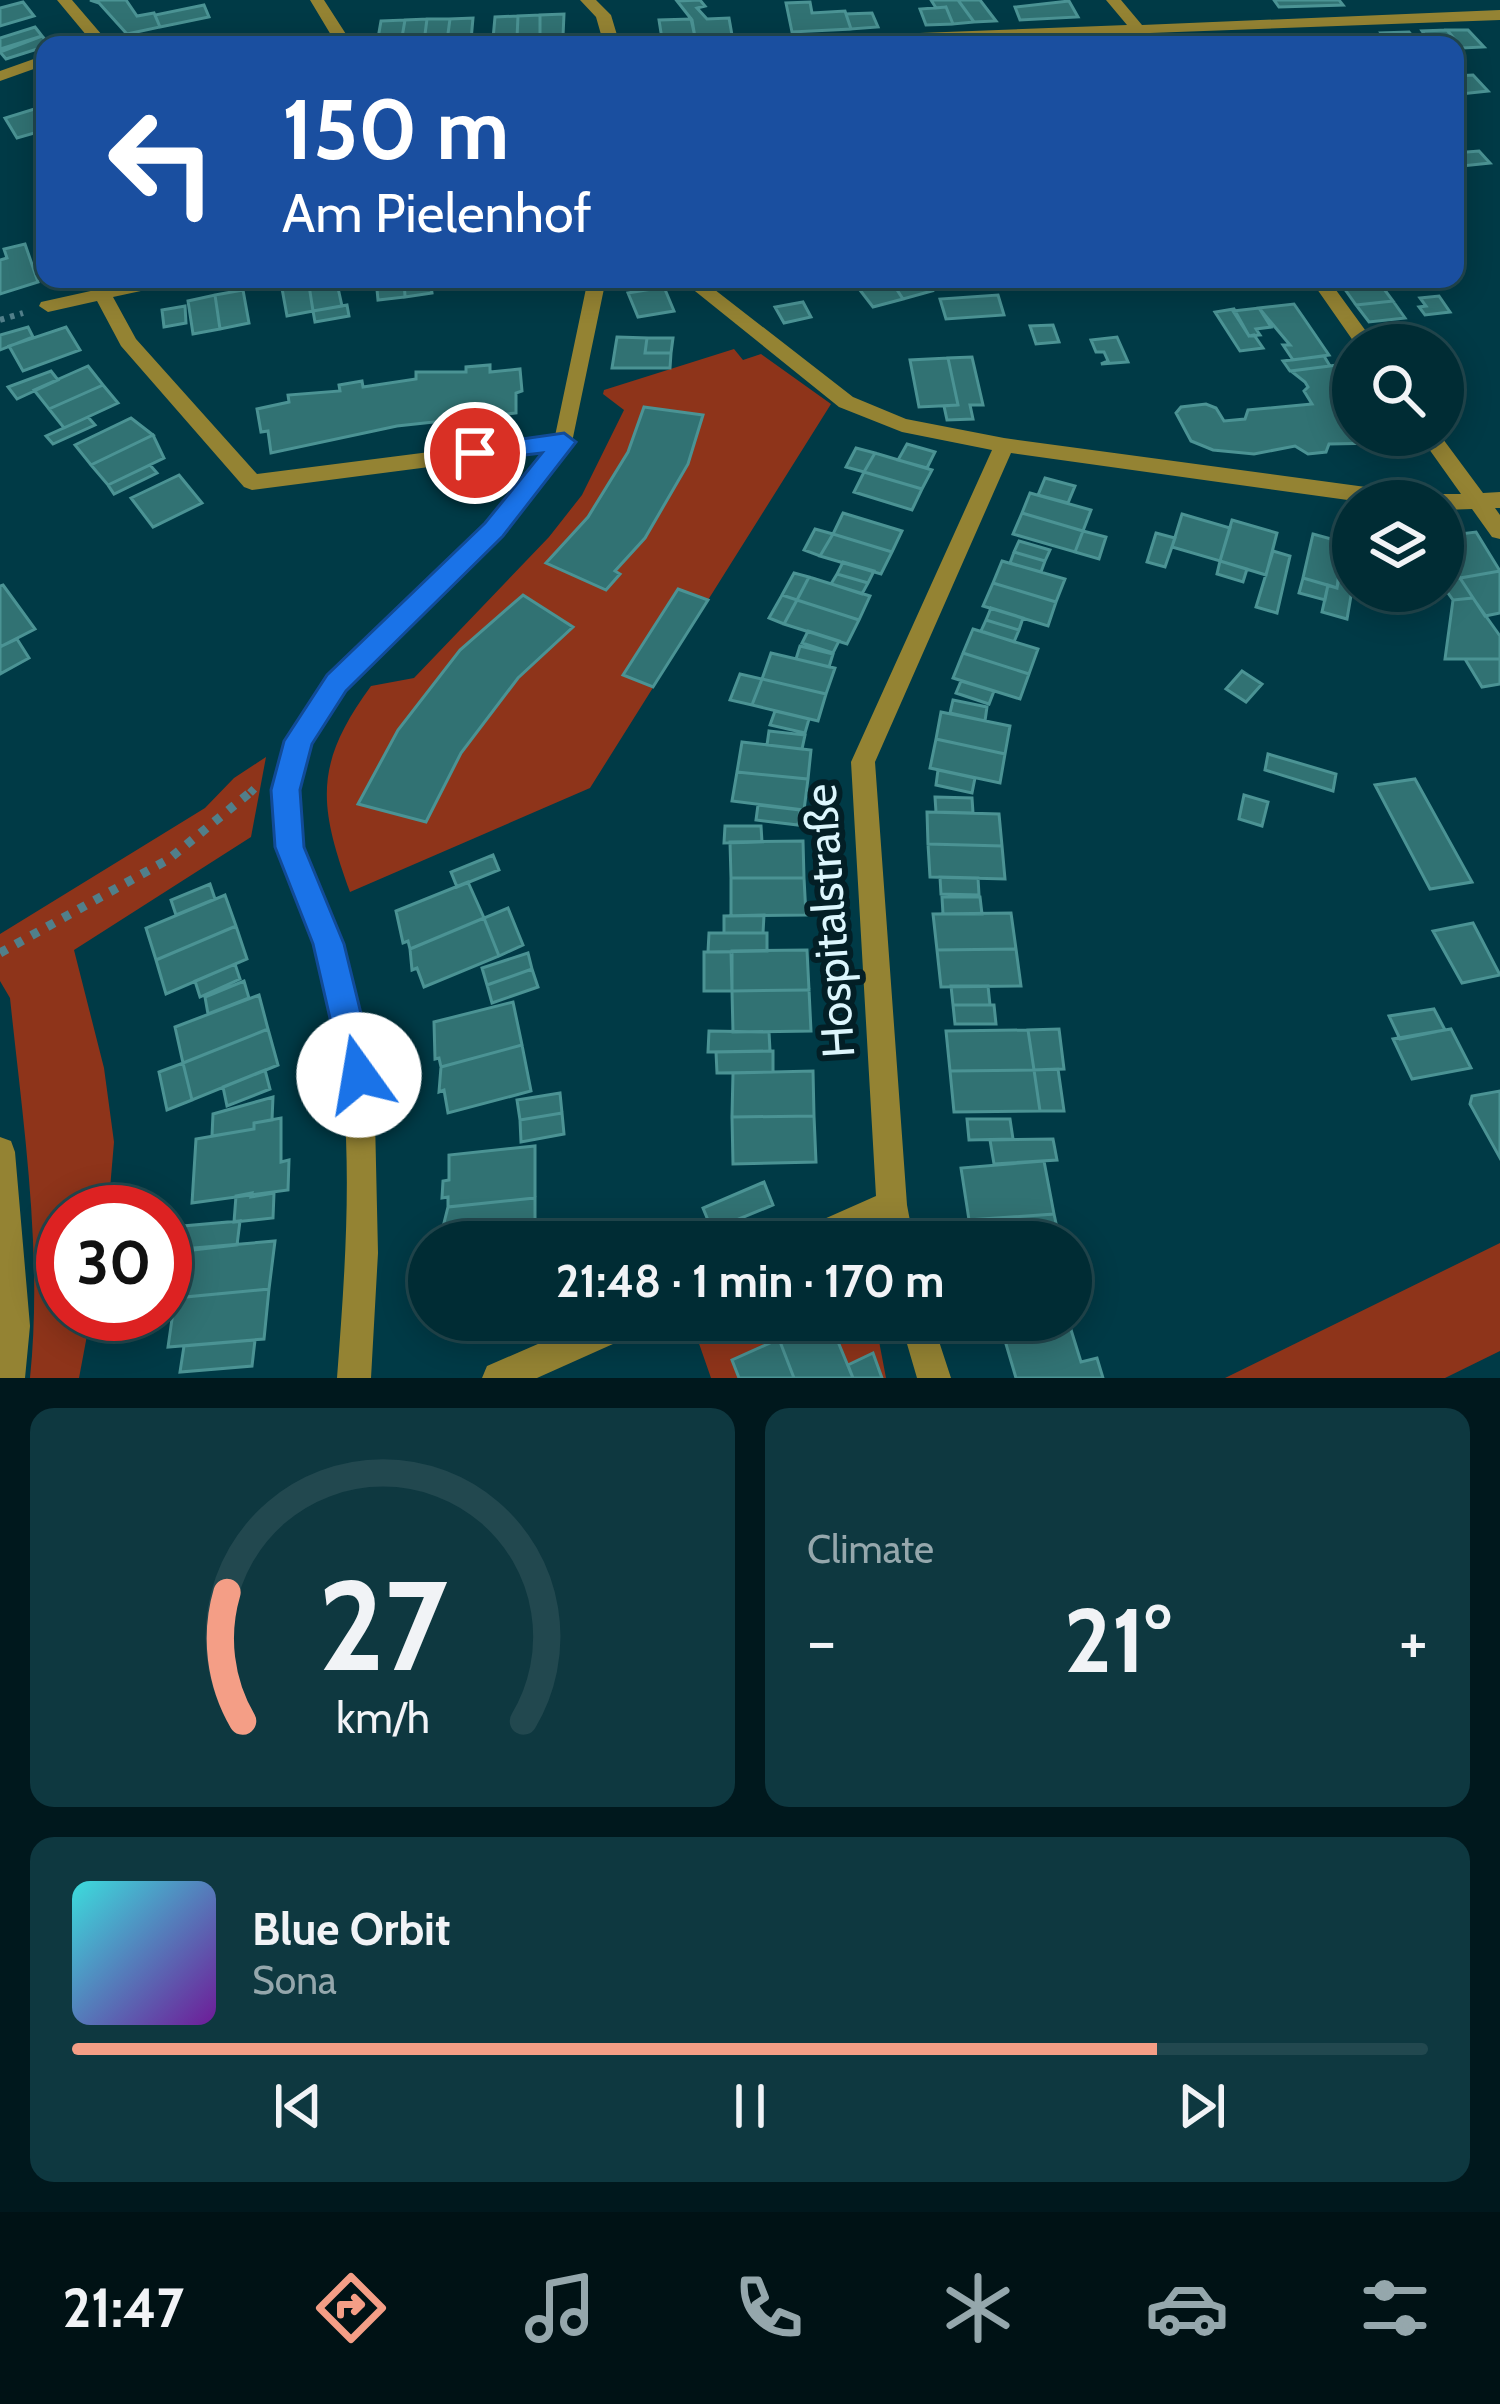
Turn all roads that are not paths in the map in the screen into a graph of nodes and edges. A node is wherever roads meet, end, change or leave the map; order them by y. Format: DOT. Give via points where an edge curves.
graph roads {
  1 [pos="64,0"];
  2 [pos="316,0"];
  3 [pos="586,0"];
  4 [pos="1113,0"];
  5 [pos="1500,15"];
  6 [pos="1138,28"];
  7 [pos="86,36"];
  8 [pos="339,36"];
  9 [pos="609,36"];
  10 [pos="950,36"];
  11 [pos="1145,36"];
  12 [pos="36,63"];
  13 [pos="0,76"];
  14 [pos="123,288"];
  15 [pos="595,288"];
  16 [pos="700,288"];
  17 [pos="1325,288"];
  18 [pos="101,292"];
  19 [pos="48,306"];
  20 [pos="1351,324"];
  21 [pos="564,442"];
  22 [pos="1004,445"];
  23 [pos="1448,456"];
  24 [pos="1332,490"];
  25 [pos="1489,501"];
  26 [pos="1500,531"];
  27 [pos="0,1152"];
  28 [pos="892,1205"];
  29 [pos="856,1221"];
  30 [pos="895,1221"];
  31 [pos="583,1341"];
  32 [pos="923,1341"];
  33 [pos="8,1378"];
  34 [pos="355,1378"];
  35 [pos="499,1378"];
  36 [pos="934,1378"];
  1 -- 7 [label="street"];
  2 -- 8 [label="street"];
  3 -- 9 [label="street" via="603,15"];
  4 -- 6 [label="street"];
  5 -- 6 [label="street"];
  6 -- 10 [label="street"];
  6 -- 11 [label="street"];
  12 -- 13 [label="street"];
  14 -- 18 [label="street"];
  15 -- 21 [label="street"];
  16 -- 22 [label="street" via="846,402 902,425"];
  17 -- 20 [label="street"];
  18 -- 19 [label="street"];
  18 -- 21 [label="street" via="128,342 252,482"];
  21 -- 34 [label="street" via="494,530 336,683 298,741 286,790 290,847 329,944 359,1075"];
  22 -- 24 [label="street"];
  22 -- 28 [label="street, Hospitalstraße" via="863,762"];
  23 -- 25 [label="street"];
  25 -- 26 [label="street"];
  27 -- 33 [label="street" via="14,1326"];
  28 -- 29 [label="street"];
  28 -- 30 [label="street, Hospitalstraße"];
  31 -- 35 [label="street"];
  32 -- 36 [label="street"];
}
